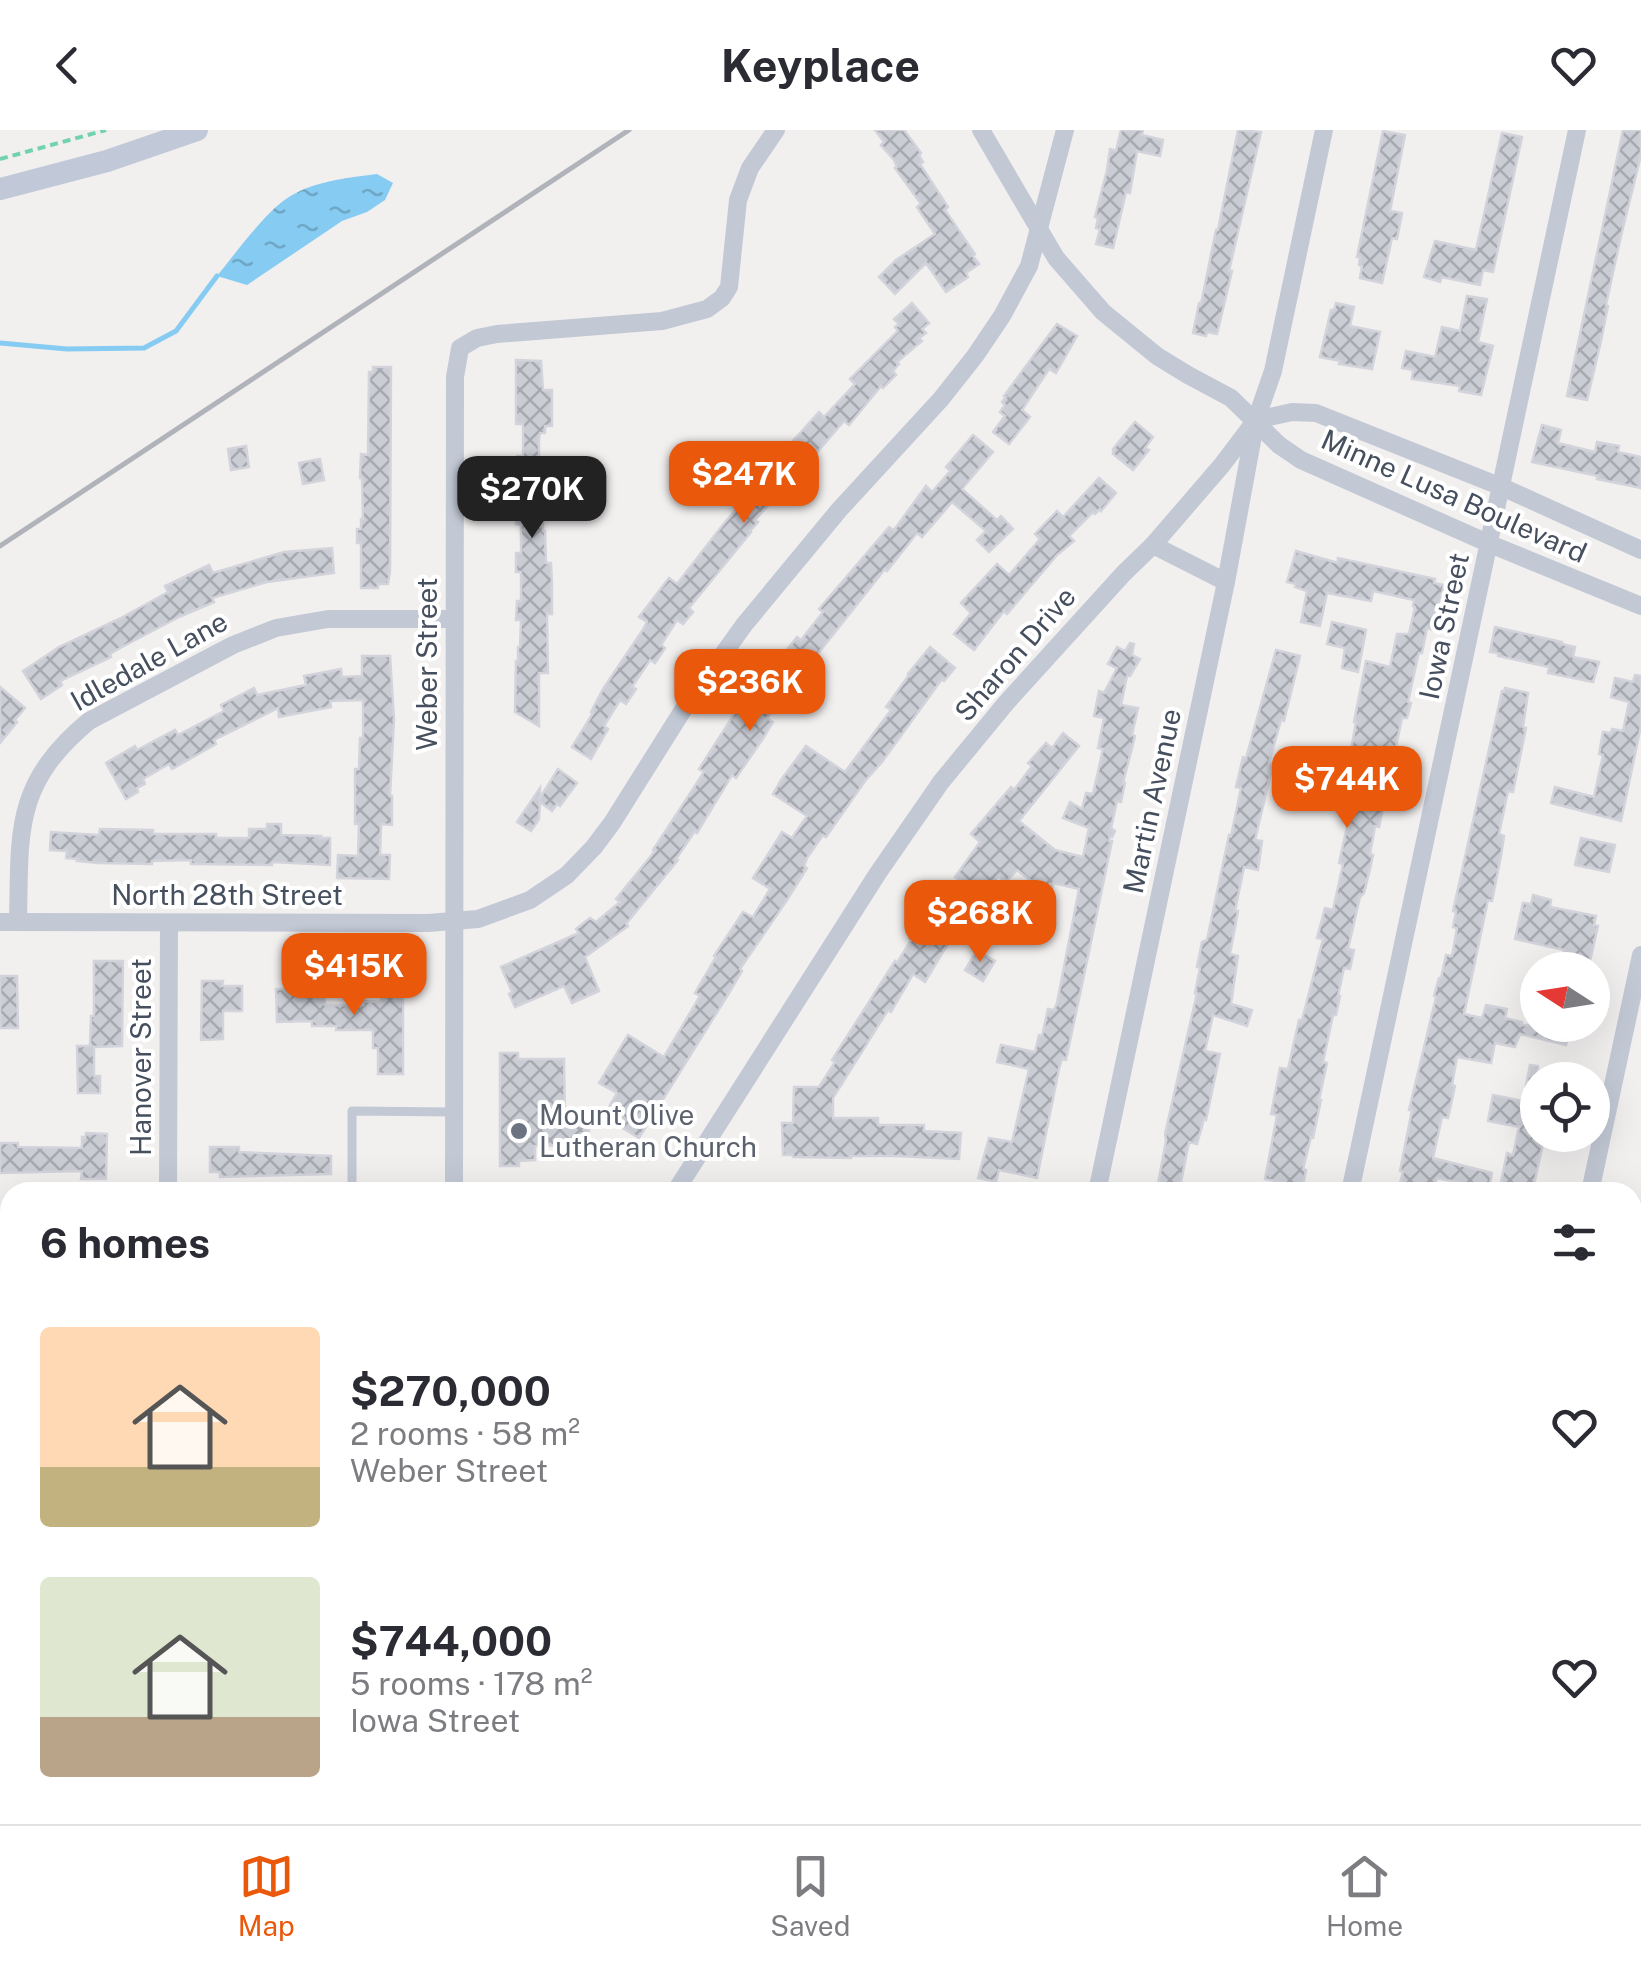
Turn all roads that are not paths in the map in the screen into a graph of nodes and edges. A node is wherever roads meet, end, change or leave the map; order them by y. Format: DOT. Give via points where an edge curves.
graph roads {
  1 [pos="197,130"];
  2 [pos="776,130"];
  3 [pos="982,130"];
  4 [pos="1065,130"];
  5 [pos="1324,130"];
  6 [pos="1577,130"];
  7 [pos="0,190"];
  8 [pos="1040,230"];
  9 [pos="1256,420"];
  10 [pos="1502,487"];
  11 [pos="1490,544"];
  12 [pos="1152,546"];
  13 [pos="1641,550"];
  14 [pos="1226,582"];
  15 [pos="1641,606"];
  16 [pos="454,619"];
  17 [pos="454,920"];
  18 [pos="9,922"];
  19 [pos="169,922"];
  20 [pos="1641,955"];
  21 [pos="454,1112"];
  22 [pos="168,1182"];
  23 [pos="352,1182"];
  24 [pos="454,1182"];
  25 [pos="682,1182"];
  26 [pos="1099,1182"];
  27 [pos="1352,1182"];
  28 [pos="1592,1182"];
  1 -- 7 [label="main road"];
  2 -- 16 [label="street, Weber Street" via="738,200 729,288 707,310 662,321 497,334 460,348"];
  3 -- 8 [label="street, Minne Lusa Boulevard"];
  4 -- 8 [label="street, North 28th Street"];
  5 -- 9 [label="street, Sharon Drive" via="1273,371"];
  6 -- 10 [label="street, Iowa Street"];
  8 -- 9 [label="street, Minne Lusa Boulevard" via="1056,258 1122,329"];
  8 -- 17 [label="street, North 28th Street" via="1029,266 976,356 744,624 594,847 530,900 478,919"];
  9 -- 10 [label="street, Minne Lusa Boulevard" via="1316,413"];
  9 -- 11 [label="street, Minne Lusa Boulevard" via="1301,460"];
  9 -- 12 [label="street, Sharon Drive"];
  9 -- 14 [label="street, Martin Avenue"];
  10 -- 11 [label="street, Iowa Street"];
  10 -- 13 [label="street, Minne Lusa Boulevard"];
  11 -- 15 [label="street, Minne Lusa Boulevard"];
  11 -- 27 [label="street, Iowa Street"];
  12 -- 14 [label="street"];
  12 -- 25 [label="street, Sharon Drive" via="941,782"];
  14 -- 26 [label="street, Martin Avenue"];
  16 -- 17 [label="street, Weber Street"];
  16 -- 18 [label="street, Idledale Lane" via="328,620 276,628 89,721 52,757 26,805"];
  17 -- 19 [label="street, North 28th Street"];
  17 -- 21 [label="street, Weber Street"];
  18 -- 19 [label="street, North 28th Street"];
  19 -- 22 [label="street, Hanover Street"];
  20 -- 28 [label="street"];
  21 -- 23 [label="lane" via="352,1111"];
  21 -- 24 [label="street, Weber Street"];
}
